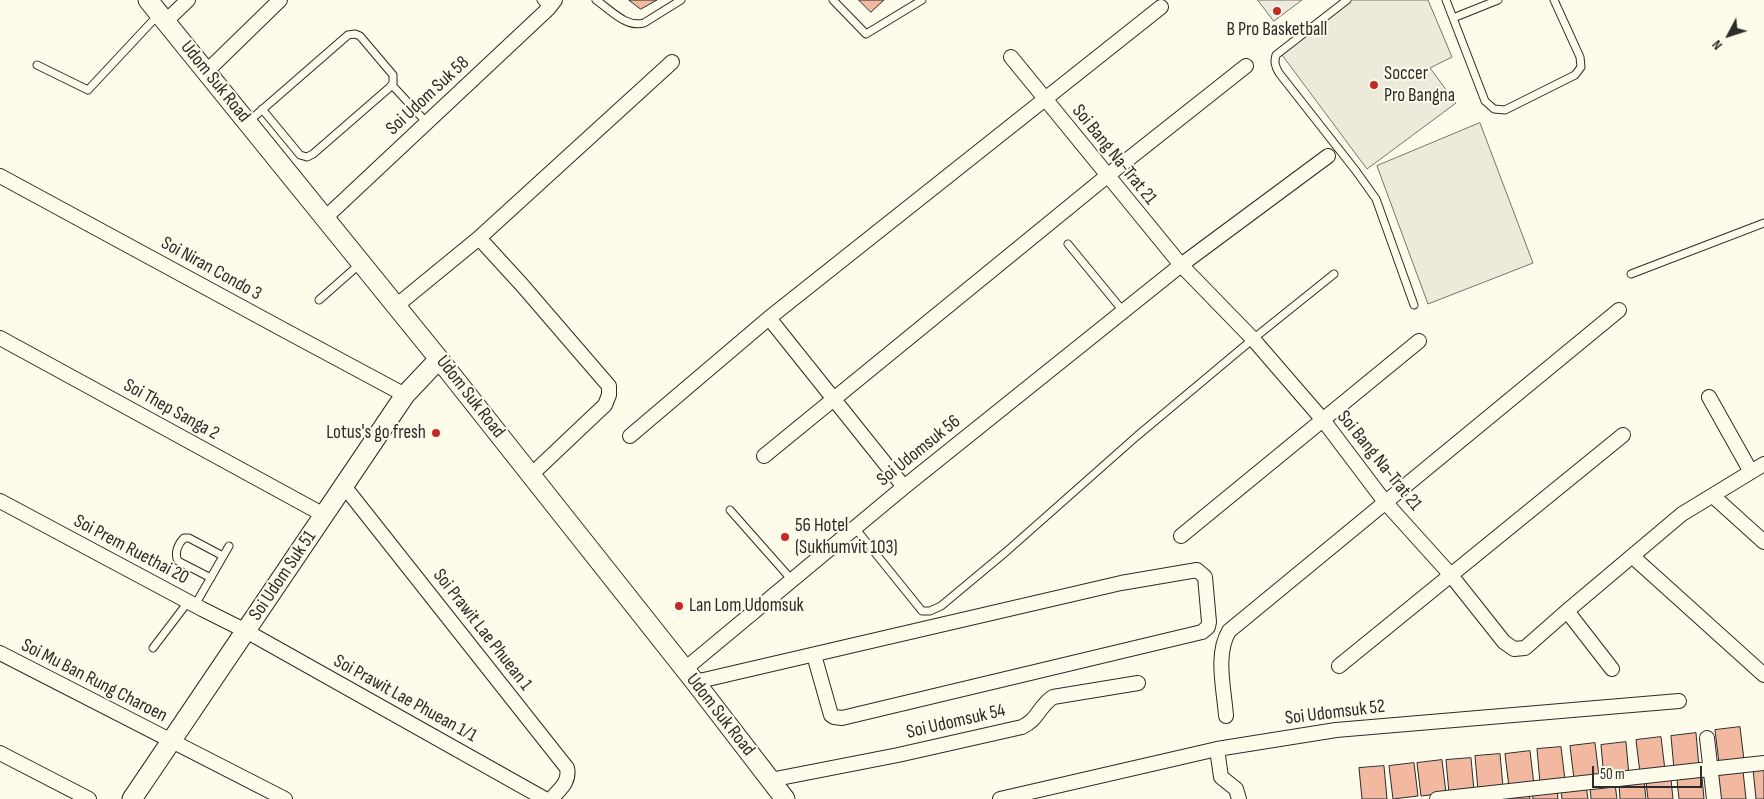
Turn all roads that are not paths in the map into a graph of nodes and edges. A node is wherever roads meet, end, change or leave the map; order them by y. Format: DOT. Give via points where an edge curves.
graph roads {
  1 [pos="188,0"];
  2 [pos="280,0"];
  3 [pos="596,0"];
  4 [pos="681,0"];
  5 [pos="833,0"];
  6 [pos="922,0"];
  7 [pos="1347,0"];
  8 [pos="1446,0"];
  9 [pos="1498,0"];
  10 [pos="1554,0"];
  11 [pos="548,3"];
  12 [pos="1161,7"];
  13 [pos="158,12"];
  14 [pos="1453,18"];
  15 [pos="1011,57"];
  16 [pos="672,62"];
  17 [pos="37,65"];
  18 [pos="1246,66"];
  19 [pos="206,72"];
  20 [pos="392,85"];
  21 [pos="1044,98"];
  22 [pos="262,109"];
  23 [pos="248,122"];
  24 [pos="427,124"];
  25 [pos="1328,156"];
  26 [pos="0,176"];
  27 [pos="1107,176"];
  28 [pos="325,218"];
  29 [pos="1764,223"];
  30 [pos="479,238"];
  31 [pos="1068,244"];
  32 [pos="361,263"];
  33 [pos="1181,265"];
  34 [pos="1334,274"];
  35 [pos="1632,274"];
  36 [pos="319,300"];
  37 [pos="1414,304"];
  38 [pos="396,306"];
  39 [pos="1619,310"];
  40 [pos="1123,311"];
  41 [pos="769,318"];
  42 [pos="0,338"];
  43 [pos="1253,339"];
  44 [pos="1419,341"];
  45 [pos="439,359"];
  46 [pos="405,395"];
  47 [pos="1710,397"];
  48 [pos="835,398"];
  49 [pos="1322,420"];
  50 [pos="1623,435"];
  51 [pos="630,436"];
  52 [pos="764,456"];
  53 [pos="1764,464"];
  54 [pos="1751,472"];
  55 [pos="531,475"];
  56 [pos="344,486"];
  57 [pos="904,487"];
  58 [pos="1713,496"];
  59 [pos="0,502"];
  60 [pos="1385,502"];
  61 [pos="730,510"];
  62 [pos="324,515"];
  63 [pos="855,528"];
  64 [pos="1181,536"];
  65 [pos="1764,542"];
  66 [pos="229,546"];
  67 [pos="223,556"];
  68 [pos="1632,556"];
  69 [pos="1450,574"];
  70 [pos="210,578"];
  71 [pos="791,579"];
  72 [pos="192,604"];
  73 [pos="1567,611"];
  74 [pos="246,631"];
  75 [pos="152,648"];
  76 [pos="0,653"];
  77 [pos="814,655"];
  78 [pos="1339,666"];
  79 [pos="1612,669"];
  80 [pos="690,676"];
  81 [pos="1764,676"];
  82 [pos="1138,683"];
  83 [pos="1679,702"];
  84 [pos="1226,716"];
  85 [pos="1707,738"];
  86 [pos="172,741"];
  87 [pos="1217,749"];
  88 [pos="0,753"];
  89 [pos="1764,763"];
  90 [pos="1710,768"];
  91 [pos="770,780"];
  92 [pos="90,799"];
  93 [pos="132,799"];
  94 [pos="285,799"];
  95 [pos="546,799"];
  96 [pos="551,799"];
  97 [pos="785,799"];
  98 [pos="1000,799"];
  99 [pos="1239,799"];
  100 [pos="1437,799"];
  101 [pos="1714,799"];
  1 -- 13 [label="street"];
  2 -- 19 [label="street"];
  3 -- 4 [label="lane" via="628,23 638,25"];
  5 -- 6 [label="lane" via="866,34"];
  7 -- 37 [label="lane" via="1276,55 1274,60 1278,72 1376,198"];
  8 -- 14 [label="lane"];
  9 -- 14 [label="lane"];
  10 -- 14 [label="lane" via="1580,57 1580,67 1575,76 1505,110 1494,109 1485,101"];
  11 -- 24 [label="street, Soi Udom Suk 58"];
  12 -- 21 [label="street"];
  13 -- 17 [label="lane" via="88,90"];
  13 -- 19 [label="main road, Udom Suk Road"];
  15 -- 21 [label="street, Soi Bang Na-Trat 21"];
  16 -- 30 [label="street"];
  18 -- 27 [label="street"];
  19 -- 23 [label="main road, Udom Suk Road"];
  20 -- 22 [label="lane" via="307,157 300,155"];
  20 -- 22 [label="lane" via="392,73 360,36 352,34"];
  20 -- 24 [label="lane"];
  21 -- 27 [label="street, Soi Bang Na-Trat 21"];
  21 -- 41 [label="street"];
  22 -- 23 [label="lane"];
  23 -- 28 [label="main road, Udom Suk Road"];
  24 -- 28 [label="street, Soi Udom Suk 58"];
  25 -- 33 [label="street, Soi Udomsuk 56"];
  26 -- 46 [label="street, Soi Niran Condo 3"];
  27 -- 33 [label="street, Soi Bang Na-Trat 21"];
  27 -- 48 [label="street"];
  28 -- 32 [label="main road, Udom Suk Road"];
  29 -- 35 [label="lane"];
  30 -- 38 [label="street"];
  30 -- 55 [label="street" via="609,386 605,404"];
  31 -- 40 [label="lane"];
  32 -- 36 [label="lane"];
  32 -- 38 [label="main road, Udom Suk Road"];
  33 -- 40 [label="street, Soi Udomsuk 56"];
  33 -- 43 [label="street, Soi Bang Na-Trat 21"];
  34 -- 43 [label="lane"];
  38 -- 45 [label="main road, Udom Suk Road"];
  39 -- 60 [label="street"];
  40 -- 57 [label="street, Soi Udomsuk 56"];
  41 -- 48 [label="street"];
  41 -- 51 [label="street"];
  42 -- 62 [label="street, Soi Thep Sanga 2"];
  43 -- 49 [label="street, Soi Bang Na-Trat 21"];
  43 -- 63 [label="lane" via="941,606 922,611"];
  44 -- 49 [label="street"];
  45 -- 46 [label="main road, Soi Udom Suk 51"];
  45 -- 55 [label="main road, Udom Suk Road"];
  46 -- 56 [label="main road, Soi Udom Suk 51"];
  47 -- 54 [label="street"];
  48 -- 52 [label="street"];
  48 -- 57 [label="street"];
  49 -- 60 [label="street, Soi Bang Na-Trat 21"];
  49 -- 64 [label="street"];
  50 -- 69 [label="street"];
  53 -- 54 [label="street, Soi Bang Na-Trat 21"];
  54 -- 58 [label="street, Soi Bang Na-Trat 21"];
  55 -- 80 [label="main road, Udom Suk Road"];
  56 -- 62 [label="main road, Soi Udom Suk 51"];
  56 -- 96 [label="street, Soi Prawit Lae Phuean 1" via="567,768 566,783"];
  57 -- 63 [label="street, Soi Udomsuk 56"];
  58 -- 65 [label="street"];
  58 -- 68 [label="street, Soi Bang Na-Trat 21" via="1682,514"];
  59 -- 72 [label="street, Soi Prem Ruethai 20"];
  60 -- 69 [label="street, Soi Bang Na-Trat 21"];
  60 -- 84 [label="street" via="1229,631 1222,650"];
  61 -- 71 [label="lane"];
  62 -- 74 [label="main road, Soi Udom Suk 51"];
  63 -- 71 [label="street, Soi Udomsuk 56"];
  66 -- 67 [label="lane"];
  67 -- 70 [label="lane"];
  67 -- 70 [label="lane" via="189,538 180,542 176,551 178,561"];
  68 -- 73 [label="street, Soi Bang Na-Trat 21"];
  68 -- 81 [label="street"];
  69 -- 73 [label="street, Soi Bang Na-Trat 21" via="1504,642 1514,649 1525,648"];
  69 -- 78 [label="street"];
  70 -- 72 [label="lane"];
  71 -- 80 [label="street, Soi Udomsuk 56"];
  72 -- 74 [label="street, Soi Prem Ruethai 20"];
  72 -- 75 [label="lane"];
  73 -- 79 [label="street"];
  74 -- 86 [label="main road, Soi Udom Suk 51"];
  74 -- 95 [label="street, Soi Prawit Lae Phuean 1/1"];
  76 -- 86 [label="street, Soi Mu Ban Rung Charoen"];
  77 -- 77 [label="street" via="1121,582 1197,570 1205,577 1209,622 1202,632 842,718 831,715"];
  77 -- 80 [label="street"];
  80 -- 91 [label="main road, Udom Suk Road"];
  82 -- 91 [label="street, Soi Udomsuk 54" via="1053,697 1045,702 1031,723 1022,727"];
  83 -- 87 [label="street, Soi Udomsuk 52" via="1336,730"];
  85 -- 90 [label="street"];
  86 -- 93 [label="main road, Soi Udom Suk 51"];
  86 -- 94 [label="street, Soi Mu Ban Rung Charoen"];
  87 -- 98 [label="street, Soi Udomsuk 52"];
  87 -- 99 [label="street" via="1221,777 1236,788"];
  88 -- 92 [label="street"];
  89 -- 90 [label="street"];
  90 -- 100 [label="street"];
  90 -- 101 [label="street"];
  91 -- 97 [label="main road, Udom Suk Road"];
}
